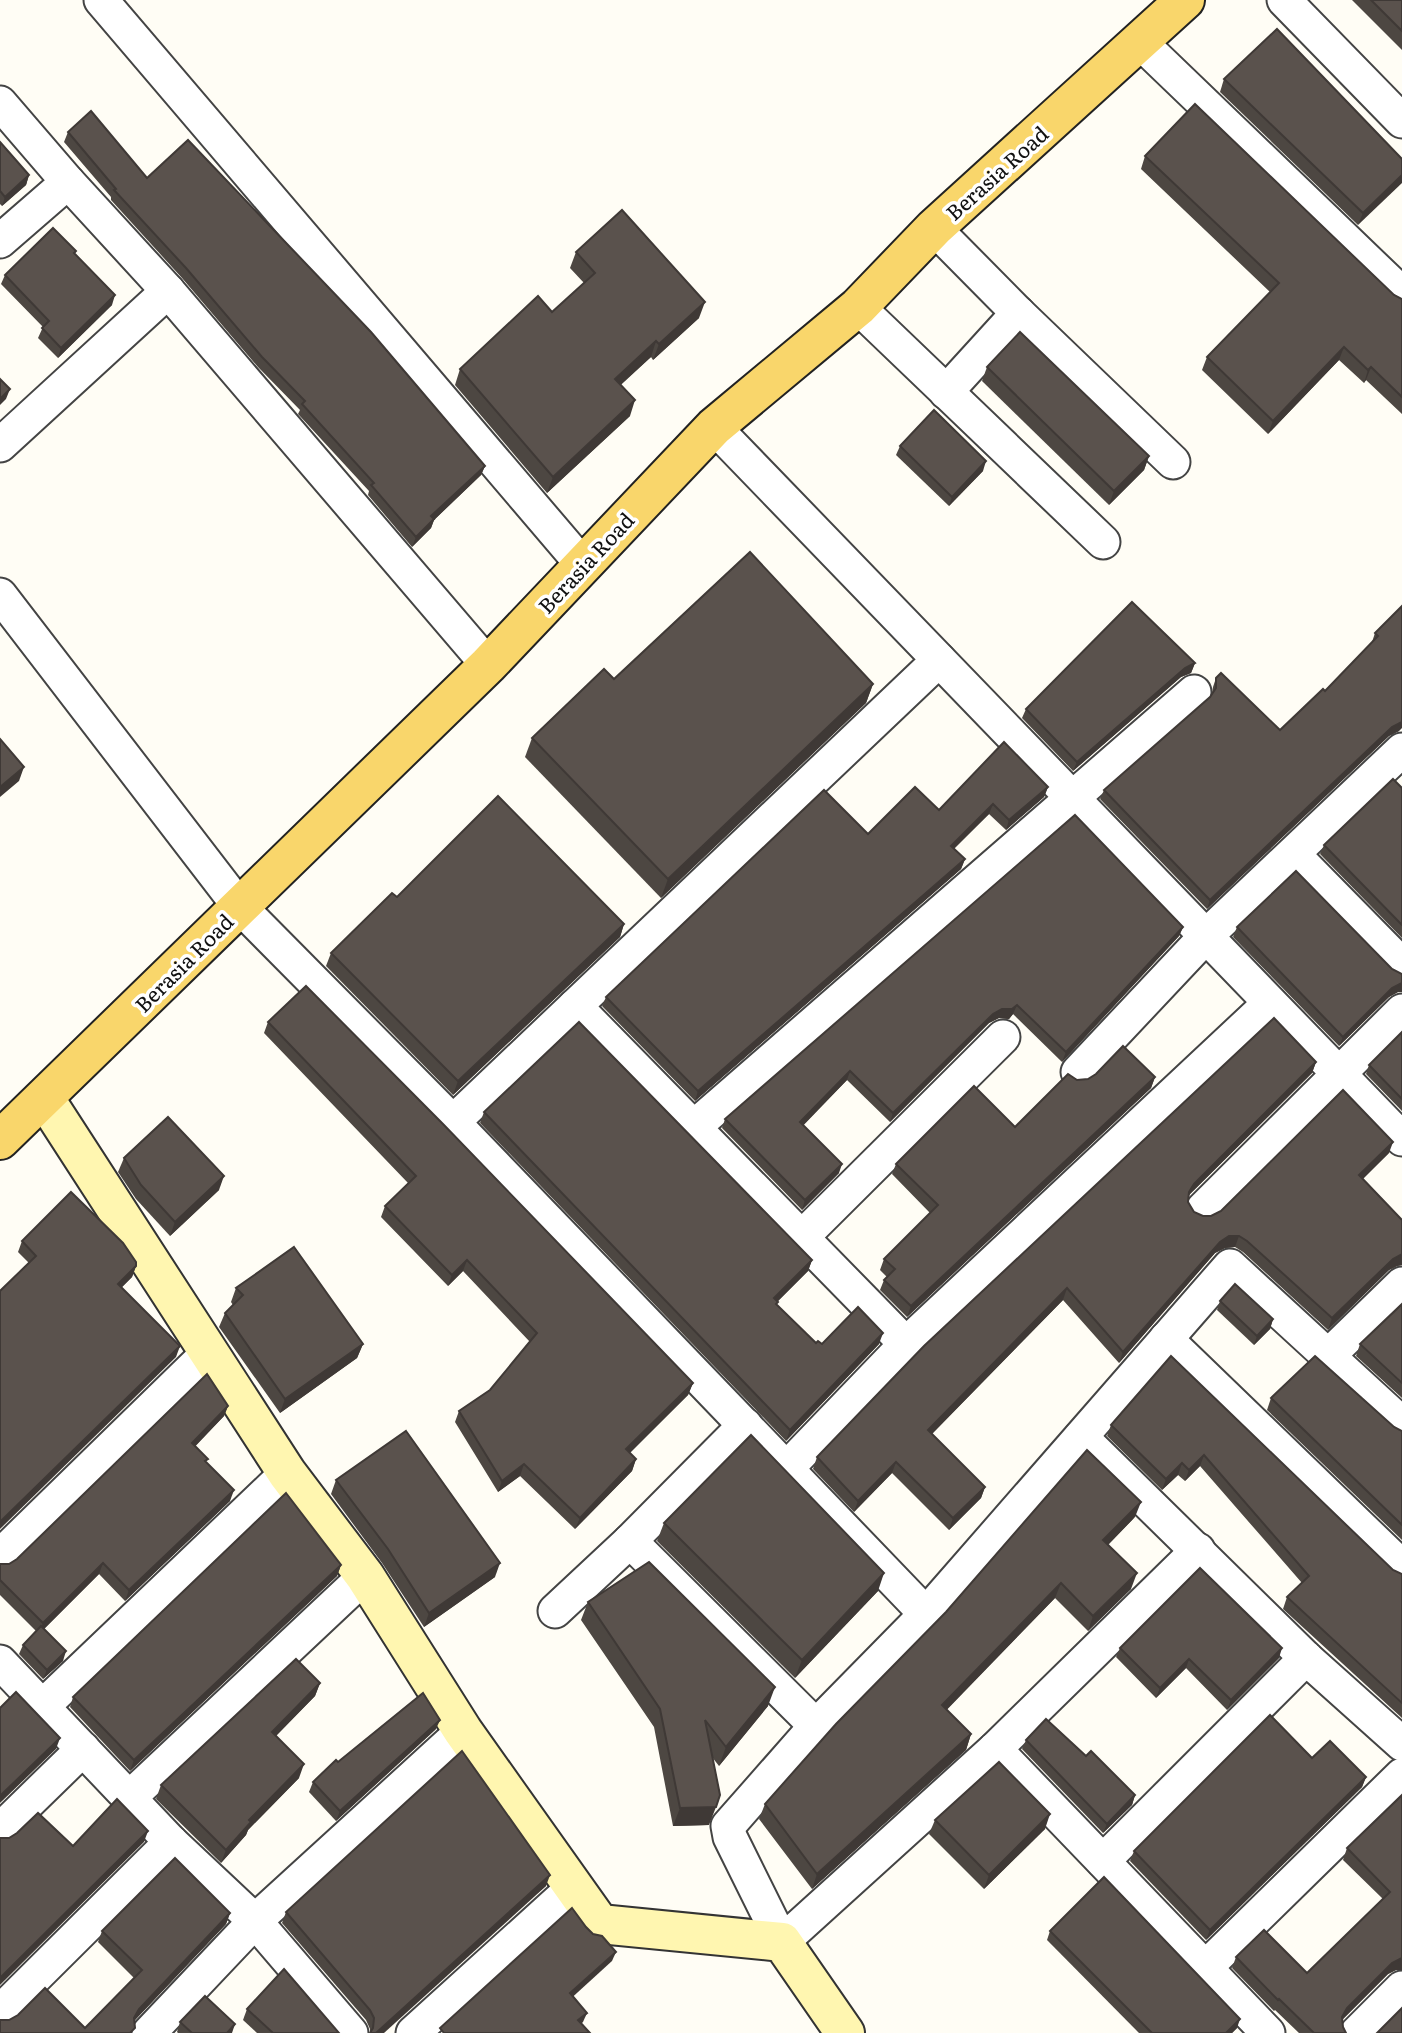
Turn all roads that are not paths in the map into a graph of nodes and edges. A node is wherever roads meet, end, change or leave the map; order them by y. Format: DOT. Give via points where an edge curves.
graph roads {
  1 [pos="101,0"];
  2 [pos="1185,0"];
  3 [pos="1284,0"];
  4 [pos="1139,41"];
  5 [pos="0,103"];
  6 [pos="1402,121"];
  7 [pos="68,182"];
  8 [pos="934,228"];
  9 [pos="0,242"];
  10 [pos="168,290"];
  11 [pos="1402,294"];
  12 [pos="858,307"];
  13 [pos="1018,313"];
  14 [pos="946,392"];
  15 [pos="714,427"];
  16 [pos="0,445"];
  17 [pos="1173,462"];
  18 [pos="1103,542"];
  19 [pos="582,564"];
  20 [pos="0,595"];
  21 [pos="939,660"];
  22 [pos="488,665"];
  23 [pos="1194,692"];
  24 [pos="1402,750"];
  25 [pos="1072,798"];
  26 [pos="1293,854"];
  27 [pos="239,906"];
  28 [pos="1206,936"];
  29 [pos="1402,965"];
  30 [pos="1270,1003"];
  31 [pos="575,1006"];
  32 [pos="1402,1011"];
  33 [pos="1003,1037"];
  34 [pos="1078,1072"];
  35 [pos="1339,1074"];
  36 [pos="45,1099"];
  37 [pos="453,1122"];
  38 [pos="694,1127"];
  39 [pos="1402,1139"];
  40 [pos="0,1140"];
  41 [pos="1203,1209"];
  42 [pos="802,1237"];
  43 [pos="1402,1284"];
  44 [pos="1166,1339"];
  45 [pos="906,1344"];
  46 [pos="209,1352"];
  47 [pos="1328,1356"];
  48 [pos="1402,1424"];
  49 [pos="745,1425"];
  50 [pos="1081,1437"];
  51 [pos="787,1468"];
  52 [pos="287,1473"];
  53 [pos="630,1541"];
  54 [pos="1198,1550"];
  55 [pos="0,1556"];
  56 [pos="1402,1567"];
  57 [pos="365,1576"];
  58 [pos="555,1611"];
  59 [pos="926,1614"];
  60 [pos="1306,1658"];
  61 [pos="0,1662"];
  62 [pos="43,1707"];
  63 [pos="816,1726"];
  64 [pos="463,1731"];
  65 [pos="1402,1744"];
  66 [pos="83,1749"];
  67 [pos="995,1749"];
  68 [pos="1402,1775"];
  69 [pos="129,1798"];
  70 [pos="0,1830"];
  71 [pos="171,1842"];
  72 [pos="1103,1861"];
  73 [pos="573,1888"];
  74 [pos="255,1921"];
  75 [pos="782,1942"];
  76 [pos="1205,1968"];
  77 [pos="1402,1988"];
  78 [pos="0,2012"];
  79 [pos="340,2029"];
  80 [pos="842,2032"];
  81 [pos="149,2033"];
  82 [pos="413,2033"];
  83 [pos="1268,2033"];
  84 [pos="1357,2033"];
  1 -- 19 [label="street"];
  2 -- 4 [label="main road, Berasia Road"];
  3 -- 6 [label="street"];
  4 -- 8 [label="main road, Berasia Road"];
  4 -- 11 [label="street"];
  5 -- 7 [label="street"];
  7 -- 9 [label="street"];
  7 -- 10 [label="street"];
  8 -- 12 [label="main road, Berasia Road"];
  8 -- 13 [label="street"];
  10 -- 16 [label="street"];
  10 -- 22 [label="street"];
  12 -- 14 [label="street"];
  12 -- 15 [label="main road, Berasia Road"];
  13 -- 14 [label="street"];
  13 -- 17 [label="street"];
  14 -- 18 [label="street"];
  15 -- 19 [label="main road, Berasia Road"];
  15 -- 21 [label="street"];
  19 -- 22 [label="main road, Berasia Road"];
  20 -- 27 [label="street"];
  21 -- 25 [label="street"];
  21 -- 31 [label="street"];
  22 -- 27 [label="main road, Berasia Road"];
  23 -- 25 [label="street"];
  24 -- 26 [label="street"];
  25 -- 28 [label="street"];
  25 -- 38 [label="street"];
  26 -- 28 [label="street"];
  26 -- 29 [label="street"];
  27 -- 36 [label="main road, Berasia Road"];
  27 -- 37 [label="street"];
  28 -- 30 [label="street"];
  28 -- 34 [label="street"];
  30 -- 35 [label="street"];
  30 -- 45 [label="street"];
  31 -- 37 [label="street"];
  31 -- 38 [label="street"];
  32 -- 35 [label="street"];
  33 -- 42 [label="street"];
  35 -- 39 [label="street"];
  35 -- 41 [label="street"];
  36 -- 40 [label="main road, Berasia Road"];
  36 -- 46 [label="street"];
  37 -- 49 [label="street"];
  38 -- 42 [label="street"];
  42 -- 45 [label="street"];
  43 -- 47 [label="street"];
  44 -- 47 [label="street" via="1230,1266"];
  44 -- 50 [label="street"];
  44 -- 56 [label="street"];
  45 -- 51 [label="street"];
  46 -- 52 [label="street"];
  46 -- 55 [label="street"];
  47 -- 48 [label="street"];
  49 -- 51 [label="street"];
  49 -- 53 [label="street"];
  50 -- 54 [label="street"];
  50 -- 59 [label="street"];
  51 -- 59 [label="street"];
  52 -- 57 [label="street"];
  52 -- 62 [label="street"];
  53 -- 58 [label="street"];
  53 -- 63 [label="street"];
  54 -- 60 [label="street"];
  54 -- 67 [label="street"];
  57 -- 64 [label="street"];
  57 -- 69 [label="street"];
  59 -- 63 [label="street"];
  60 -- 65 [label="street"];
  60 -- 72 [label="street"];
  61 -- 62 [label="street"];
  62 -- 66 [label="street"];
  63 -- 75 [label="street" via="728,1826"];
  64 -- 73 [label="street"];
  64 -- 74 [label="street"];
  66 -- 69 [label="street"];
  66 -- 70 [label="street"];
  67 -- 72 [label="street"];
  67 -- 75 [label="street"];
  68 -- 76 [label="street"];
  69 -- 71 [label="street"];
  71 -- 74 [label="street"];
  71 -- 78 [label="street"];
  72 -- 76 [label="street"];
  73 -- 75 [label="street" via="600,1924"];
  73 -- 82 [label="street"];
  74 -- 79 [label="street"];
  74 -- 81 [label="street"];
  75 -- 80 [label="street"];
  76 -- 83 [label="street"];
  77 -- 84 [label="street"];
}
